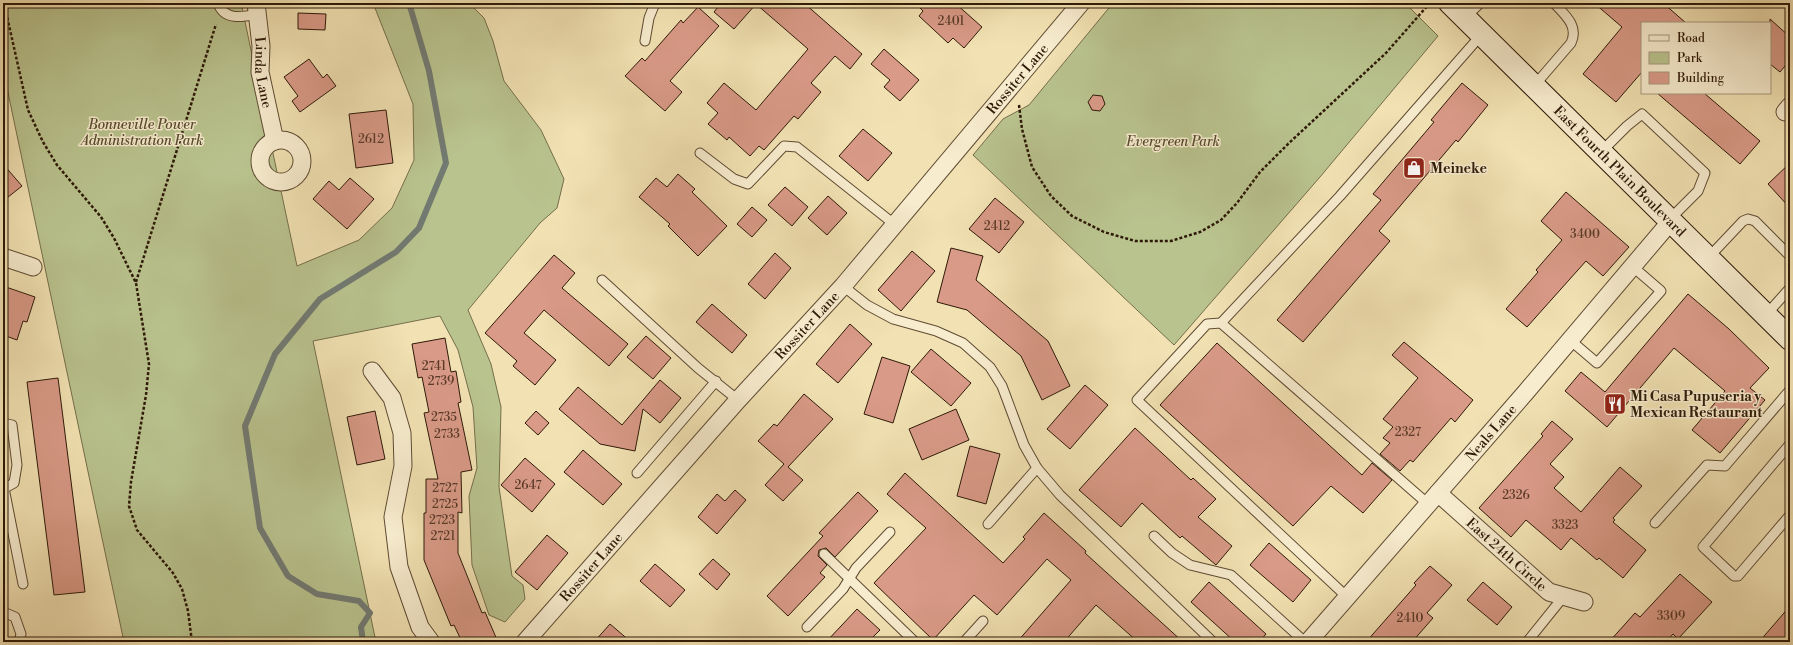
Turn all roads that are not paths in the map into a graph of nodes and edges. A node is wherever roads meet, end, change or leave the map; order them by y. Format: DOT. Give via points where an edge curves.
graph roads {
  1 [pos="655,3"];
  2 [pos="1081,3"];
  3 [pos="1554,3"];
  4 [pos="219,7"];
  5 [pos="257,8"];
  6 [pos="1465,8"];
  7 [pos="1482,34"];
  8 [pos="645,41"];
  9 [pos="1534,86"];
  10 [pos="275,141"];
  11 [pos="1601,152"];
  12 [pos="700,153"];
  13 [pos="1670,220"];
  14 [pos="894,224"];
  15 [pos="1790,256"];
  16 [pos="3,257"];
  17 [pos="1708,258"];
  18 [pos="1632,266"];
  19 [pos="33,267"];
  20 [pos="602,280"];
  21 [pos="842,286"];
  22 [pos="1790,288"];
  23 [pos="1766,315"];
  24 [pos="1221,323"];
  25 [pos="1790,339"];
  26 [pos="1570,340"];
  27 [pos="372,371"];
  28 [pos="716,381"];
  29 [pos="1790,390"];
  30 [pos="738,400"];
  31 [pos="3,423"];
  32 [pos="1790,444"];
  33 [pos="1037,468"];
  34 [pos="637,472"];
  35 [pos="4,489"];
  36 [pos="1433,498"];
  37 [pos="1790,515"];
  38 [pos="1656,523"];
  39 [pos="988,524"];
  40 [pos="890,532"];
  41 [pos="1154,536"];
  42 [pos="824,554"];
  43 [pos="850,579"];
  44 [pos="23,584"];
  45 [pos="1564,596"];
  46 [pos="1347,597"];
  47 [pos="1584,602"];
  48 [pos="3,612"];
  49 [pos="984,621"];
  50 [pos="807,627"];
  51 [pos="19,642"];
  52 [pos="431,642"];
  53 [pos="525,642"];
  54 [pos="916,642"];
  55 [pos="964,642"];
  56 [pos="1213,642"];
  57 [pos="1306,642"];
  58 [pos="1527,642"];
  1 -- 8 [label="lane"];
  2 -- 14 [label="street, Rossiter Lane"];
  3 -- 9 [label="lane" via="1574,26 1574,36 1571,43"];
  4 -- 5 [label="lane" via="227,15 238,17"];
  5 -- 10 [label="street, Linda Lane" via="261,46 260,72"];
  6 -- 7 [label="main road, East Fourth Plain Boulevard"];
  7 -- 9 [label="main road, East Fourth Plain Boulevard"];
  7 -- 24 [label="lane" via="1340,196"];
  9 -- 11 [label="main road, East Fourth Plain Boulevard"];
  11 -- 13 [label="main road, East Fourth Plain Boulevard"];
  11 -- 13 [label="lane" via="1642,114 1706,173 1698,191"];
  12 -- 14 [label="lane" via="734,179 748,184 784,146 797,147"];
  13 -- 17 [label="main road, East Fourth Plain Boulevard"];
  13 -- 18 [label="street, Neals Lane"];
  14 -- 21 [label="street, Rossiter Lane"];
  15 -- 17 [label="lane" via="1755,221 1748,219 1743,221"];
  16 -- 19 [label="street"];
  17 -- 23 [label="main road, East Fourth Plain Boulevard"];
  18 -- 26 [label="street, Neals Lane"];
  18 -- 26 [label="lane" via="1661,290 1597,363"];
  20 -- 28 [label="lane"];
  21 -- 30 [label="street, Rossiter Lane"];
  21 -- 33 [label="lane" via="867,305 893,319 936,331 963,343 990,367 1002,386 1024,445"];
  22 -- 23 [label="lane"];
  23 -- 25 [label="main road, East Fourth Plain Boulevard"];
  24 -- 36 [label="lane"];
  24 -- 46 [label="lane" via="1207,324 1137,400"];
  26 -- 36 [label="street, Neals Lane"];
  27 -- 52 [label="street" via="392,398 402,433 403,466 393,517 399,567 420,627"];
  28 -- 30 [label="lane"];
  28 -- 34 [label="lane"];
  29 -- 38 [label="lane" via="1725,466 1707,465"];
  30 -- 53 [label="street, Rossiter Lane"];
  31 -- 35 [label="lane" via="12,425 17,465 14,483"];
  32 -- 37 [label="lane" via="1703,547 1734,576 1738,576"];
  33 -- 39 [label="lane"];
  33 -- 56 [label="lane" via="1060,496"];
  35 -- 44 [label="lane"];
  36 -- 45 [label="street, East 24th Circle" via="1549,592"];
  36 -- 46 [label="street, Neals Lane"];
  40 -- 43 [label="lane" via="856,568"];
  41 -- 57 [label="lane" via="1172,553 1190,564 1231,575"];
  42 -- 43 [label="lane"];
  43 -- 50 [label="lane"];
  43 -- 54 [label="lane"];
  45 -- 47 [label="street, East 24th Circle"];
  45 -- 58 [label="lane"];
  46 -- 57 [label="street, Neals Lane"];
  48 -- 51 [label="lane" via="15,617 21,634"];
  49 -- 55 [label="lane"];
}
